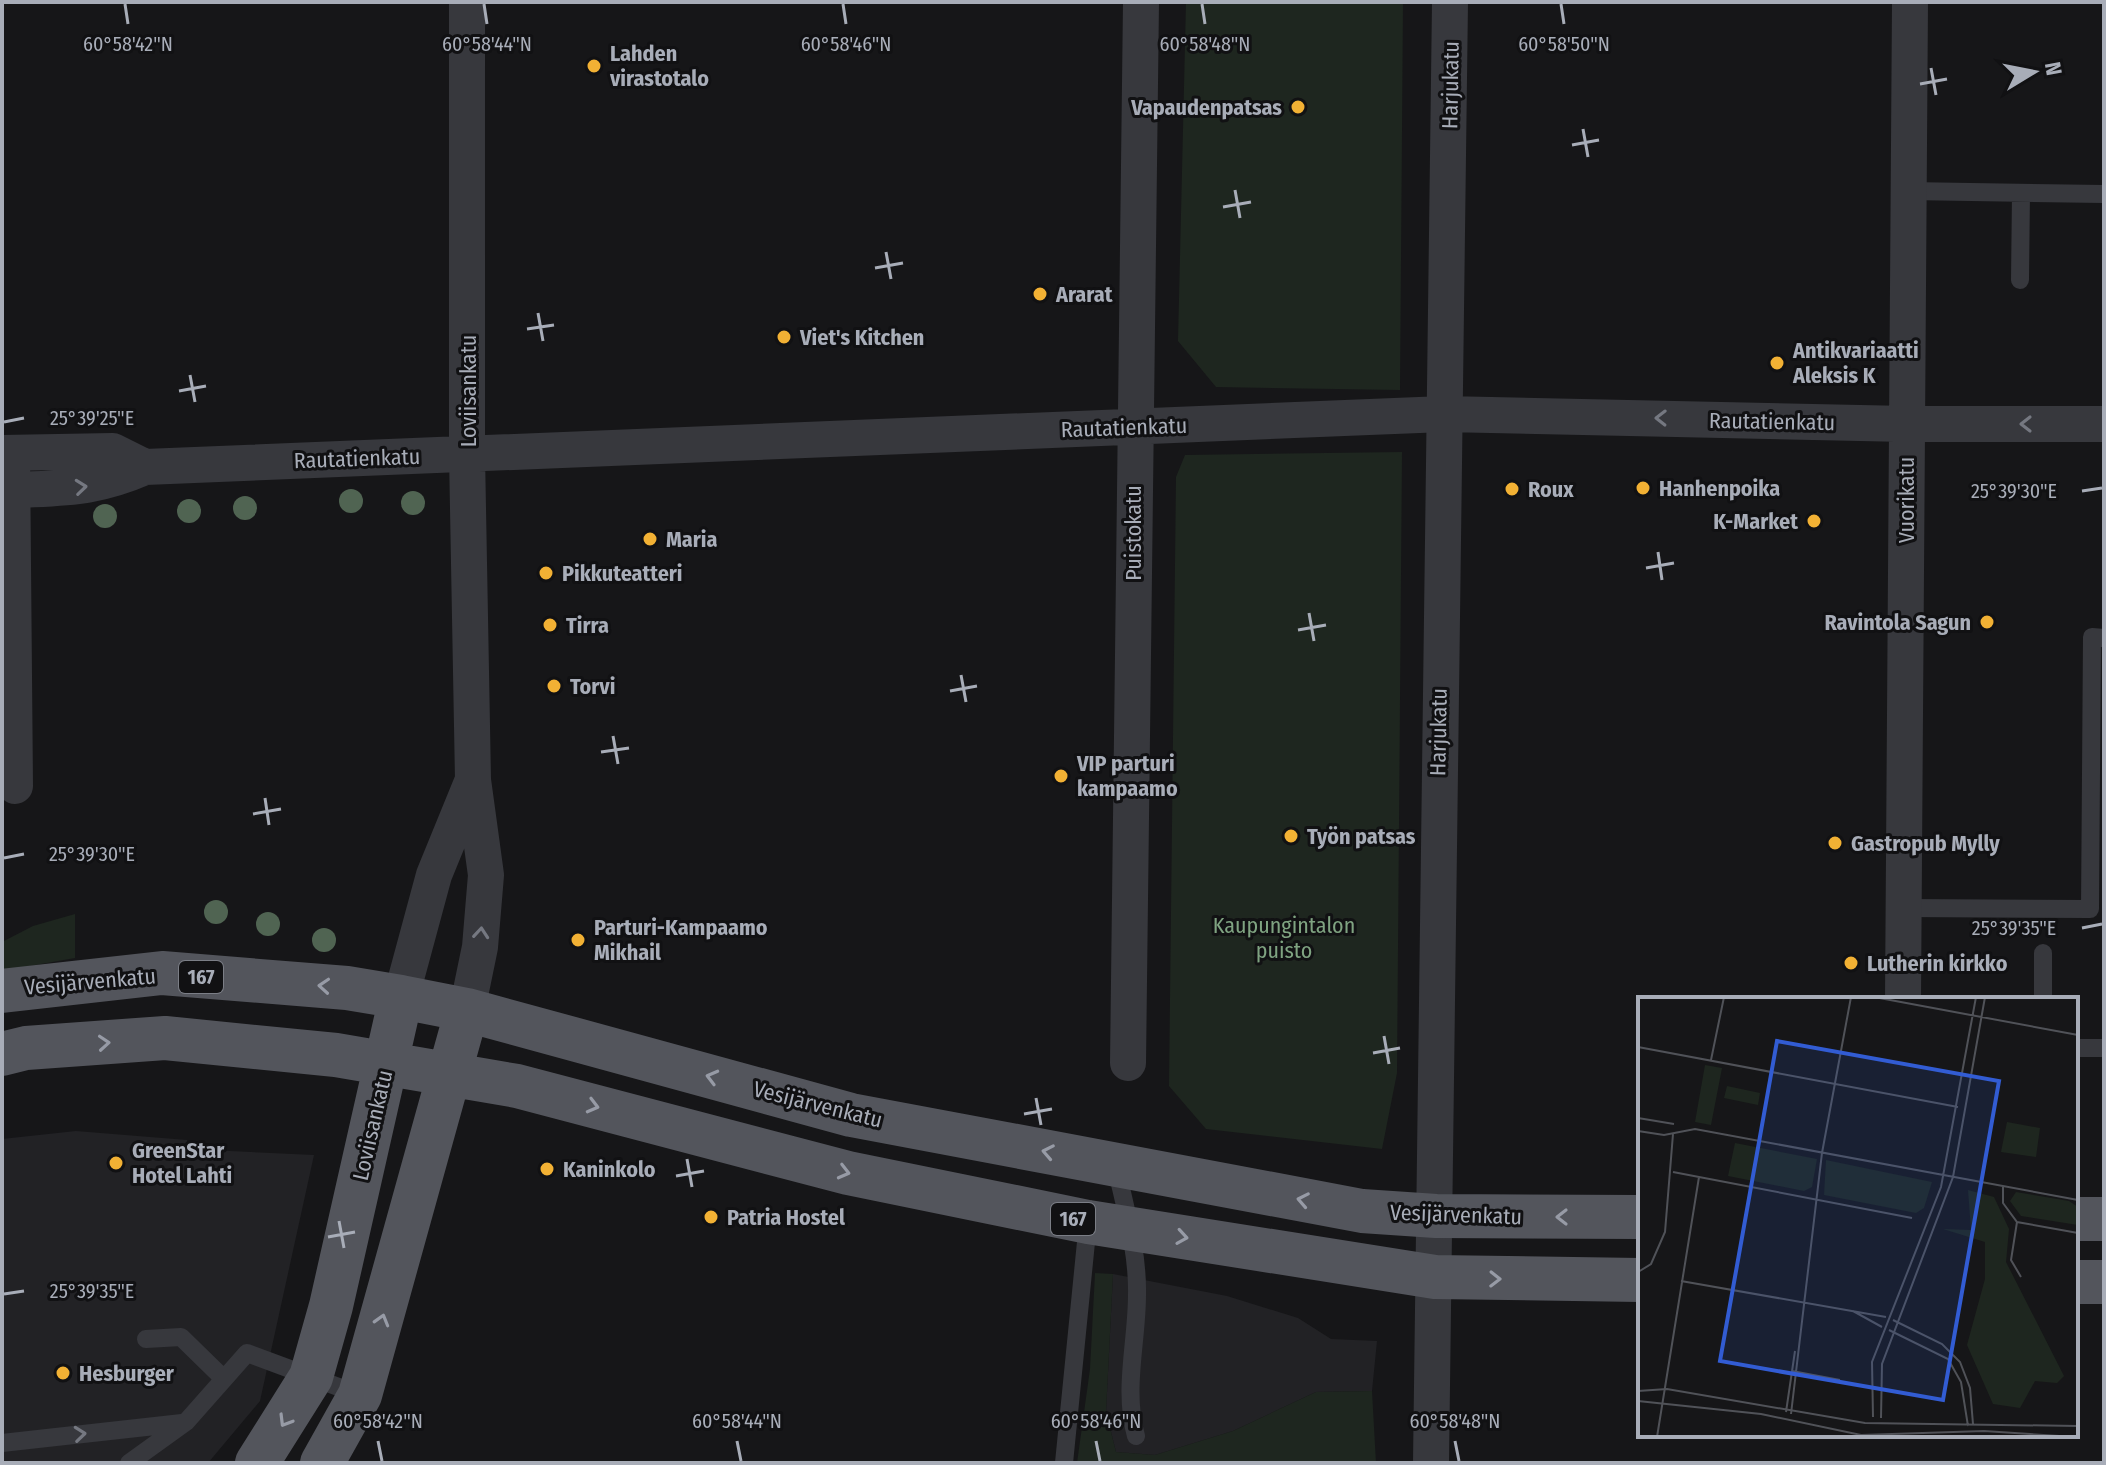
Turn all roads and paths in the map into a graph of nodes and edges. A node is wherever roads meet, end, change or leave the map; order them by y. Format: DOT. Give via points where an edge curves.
graph roads {
  1 [pos="467,2"];
  2 [pos="1141,2"];
  3 [pos="1450,2"];
  4 [pos="1910,2"];
  5 [pos="1908,191"];
  6 [pos="2021,193"];
  7 [pos="2104,194"];
  8 [pos="2020,280"];
  9 [pos="1444,414"];
  10 [pos="1907,424"];
  11 [pos="2104,424"];
  12 [pos="1133,426"];
  13 [pos="7,453"];
  14 [pos="467,454"];
  15 [pos="145,467"];
  16 [pos="8,490"];
  17 [pos="2104,638"];
  18 [pos="473,780"];
  19 [pos="15,786"];
  20 [pos="1903,908"];
  21 [pos="2043,953"];
  22 [pos="2,991"];
  23 [pos="401,997"];
  24 [pos="1903,997"];
  25 [pos="2043,997"];
  26 [pos="467,1010"];
  27 [pos="2078,1048"];
  28 [pos="2104,1048"];
  29 [pos="2,1054"];
  30 [pos="386,1063"];
  31 [pos="1128,1063"];
  32 [pos="450,1073"];
  33 [pos="1116,1165"];
  34 [pos="1436,1216"];
  35 [pos="1638,1217"];
  36 [pos="2078,1219"];
  37 [pos="2104,1219"];
  38 [pos="1109,1225"];
  39 [pos="1435,1277"];
  40 [pos="1638,1280"];
  41 [pos="2078,1282"];
  42 [pos="2104,1282"];
  43 [pos="146,1339"];
  44 [pos="311,1377"];
  45 [pos="224,1379"];
  46 [pos="360,1395"];
  47 [pos="186,1422"];
  48 [pos="1136,1436"];
  49 [pos="2,1443"];
  50 [pos="129,1463"];
  51 [pos="257,1463"];
  52 [pos="322,1463"];
  53 [pos="1064,1463"];
  54 [pos="1431,1463"];
  1 -- 14 [label="street, Loviisankatu"];
  2 -- 12 [label="street, Puistokatu"];
  3 -- 9 [label="street, Harjukatu"];
  4 -- 5 [label="street, Vuorikatu"];
  5 -- 6 [label="lane"];
  5 -- 10 [label="street, Vuorikatu"];
  6 -- 7 [label="lane"];
  6 -- 8 [label="lane"];
  10 -- 9 [label="street, Rautatienkatu, one-way"];
  9 -- 12 [label="street, Rautatienkatu"];
  9 -- 34 [label="street, Harjukatu"];
  11 -- 10 [label="street, Rautatienkatu, one-way"];
  10 -- 20 [label="street, Vuorikatu"];
  12 -- 14 [label="street, Rautatienkatu"];
  12 -- 31 [label="street, Puistokatu"];
  13 -- 15 [label="street, Rautatienkatu" via="113,451"];
  13 -- 16 [label="street"];
  14 -- 15 [label="street, Rautatienkatu"];
  14 -- 18 [label="street, Loviisankatu"];
  16 -- 15 [label="street, Rautatienkatu, one-way" via="96,485"];
  16 -- 19 [label="street"];
  17 -- 20 [label="lane" via="2092,637 2090,909"];
  18 -- 23 [label="street, Loviisankatu" via="434,875"];
  26 -- 18 [label="street, Loviisankatu, one-way" via="480,947 486,875"];
  20 -- 24 [label="street, Vuorikatu"];
  21 -- 25 [label="lane"];
  23 -- 22 [label="main road, Vesijärvenkatu / 167, one-way" via="162,973"];
  23 -- 26 [label="main road, Vesijärvenkatu / 167"];
  23 -- 30 [label="main road, Loviisankatu"];
  26 -- 32 [label="main road, Loviisankatu"];
  33 -- 26 [label="main road, Vesijärvenkatu / 167, one-way" via="851,1115"];
  27 -- 28 [label="lane"];
  29 -- 30 [label="main road, 167, one-way" via="165,1038"];
  30 -- 32 [label="main road, 167"];
  30 -- 44 [label="main road, Loviisankatu"];
  32 -- 38 [label="main road, 167, one-way" via="848,1173"];
  46 -- 32 [label="main road, Loviisankatu, one-way"];
  34 -- 33 [label="main road, Vesijärvenkatu / 167, one-way" via="1362,1211"];
  33 -- 38 [label="lane"];
  35 -- 34 [label="main road, Vesijärvenkatu / 167, one-way"];
  34 -- 39 [label="street, Harjukatu"];
  36 -- 37 [label="main road"];
  38 -- 39 [label="main road, 167, one-way"];
  38 -- 48 [label="lane" via="1137,1294 1128,1410"];
  38 -- 53 [label="lane"];
  39 -- 40 [label="main road, 167, one-way"];
  39 -- 54 [label="street, Harjukatu"];
  41 -- 42 [label="main road"];
  43 -- 45 [label="lane" via="181,1337"];
  44 -- 45 [label="lane" via="247,1353"];
  44 -- 46 [label="lane"];
  44 -- 51 [label="main road, Loviisankatu, one-way"];
  45 -- 47 [label="lane"];
  46 -- 52 [label="main road, Loviisankatu"];
  49 -- 47 [label="lane, one-way"];
  47 -- 50 [label="lane"];
}
